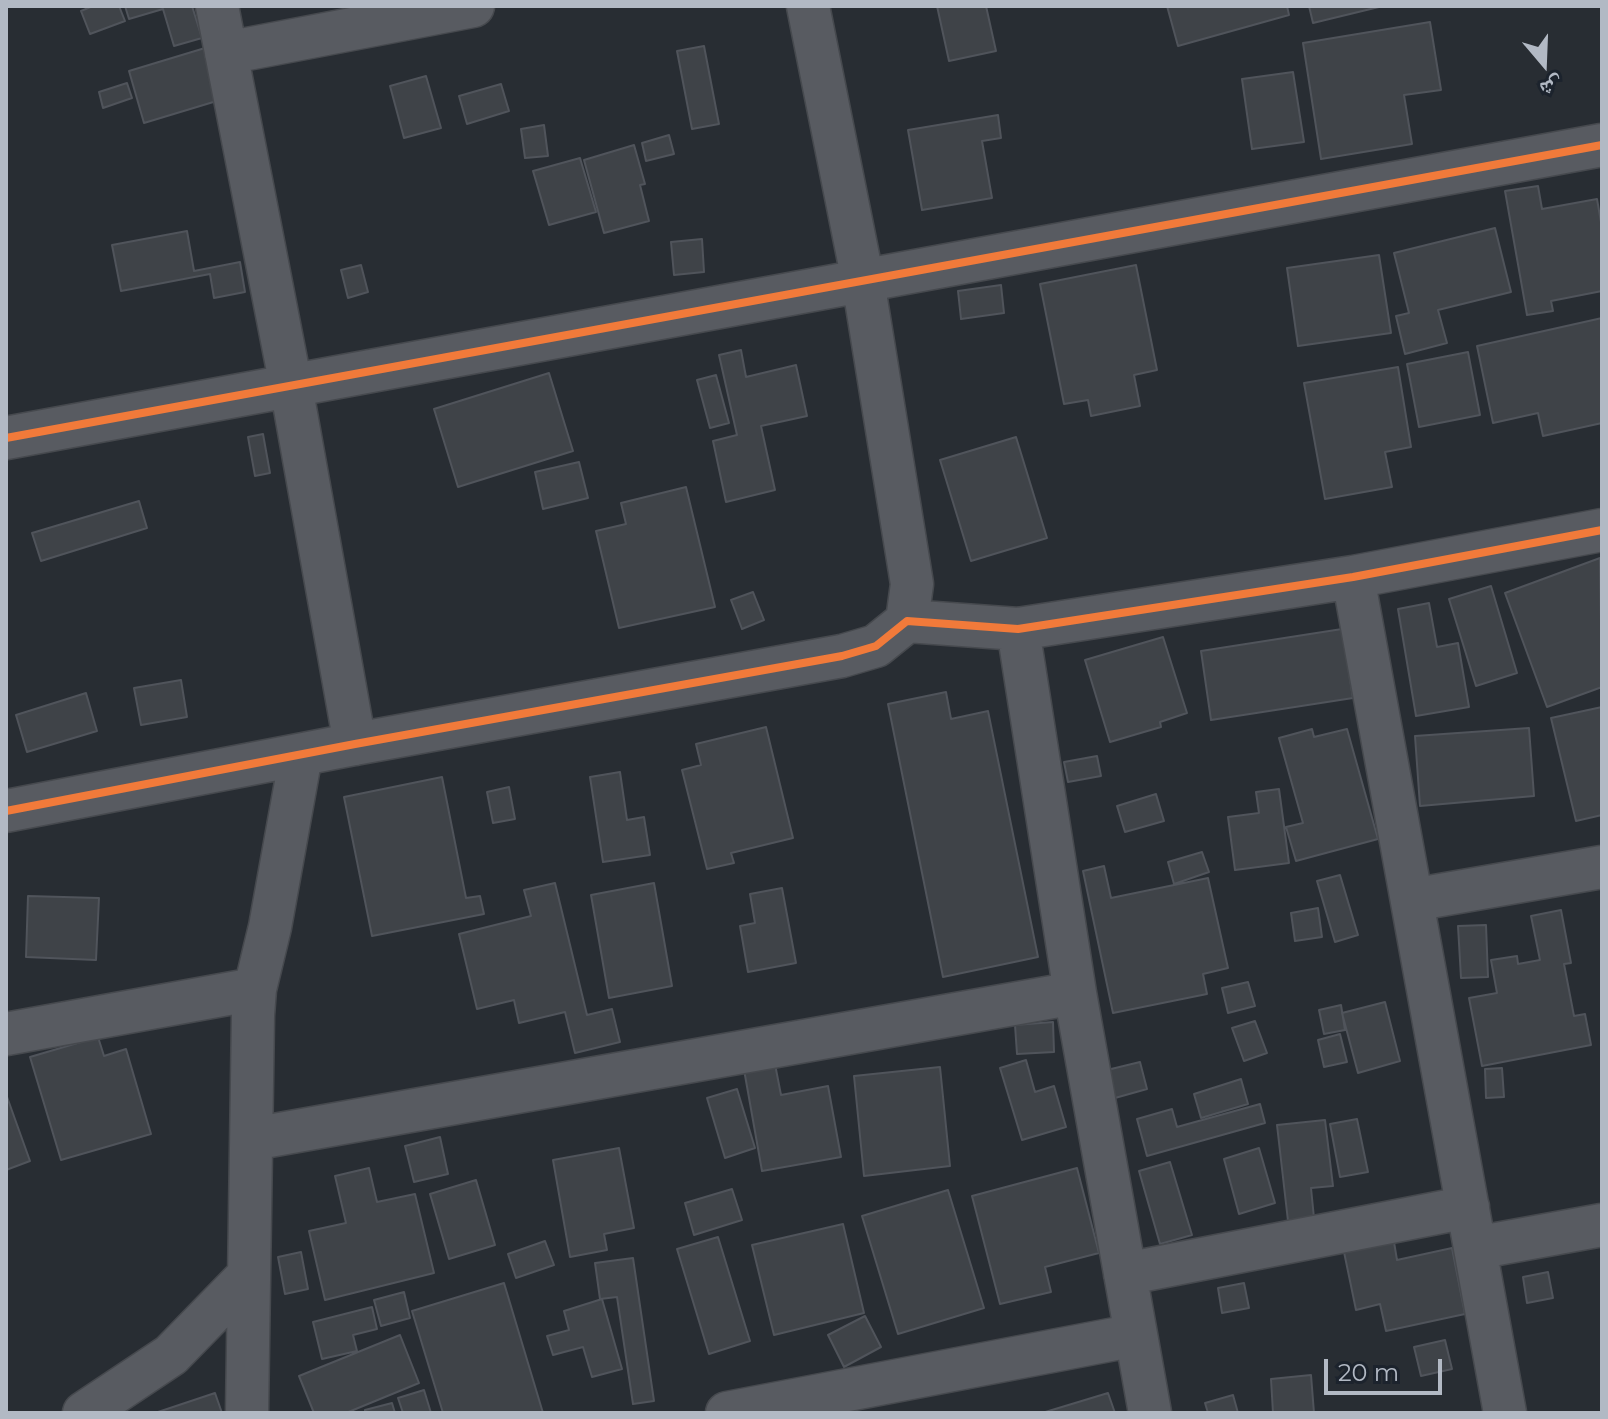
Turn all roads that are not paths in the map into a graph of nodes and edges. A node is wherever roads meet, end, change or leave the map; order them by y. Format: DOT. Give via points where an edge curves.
graph roads {
  1 [pos="217,6"];
  2 [pos="473,6"];
  3 [pos="808,6"];
  4 [pos="226,53"];
  5 [pos="1602,145"];
  6 [pos="863,281"];
  7 [pos="291,386"];
  8 [pos="6,438"];
  9 [pos="1602,530"];
  10 [pos="1353,577"];
  11 [pos="907,621"];
  12 [pos="1018,629"];
  13 [pos="355,744"];
  14 [pos="301,755"];
  15 [pos="6,811"];
  16 [pos="1602,867"];
  17 [pos="1412,900"];
  18 [pos="255,989"];
  19 [pos="1075,993"];
  20 [pos="6,1034"];
  21 [pos="252,1139"];
  22 [pos="1468,1207"];
  23 [pos="1602,1225"];
  24 [pos="1475,1248"];
  25 [pos="1125,1274"];
  26 [pos="249,1275"];
  27 [pos="1136,1335"];
  28 [pos="84,1413"];
  29 [pos="247,1413"];
  30 [pos="727,1413"];
  31 [pos="1150,1413"];
  32 [pos="1505,1413"];
  1 -- 4 [label="street"];
  2 -- 4 [label="street"];
  3 -- 6 [label="street"];
  4 -- 7 [label="street"];
  5 -- 6 [label="street"];
  6 -- 7 [label="street"];
  6 -- 11 [label="street" via="912,584"];
  7 -- 8 [label="street"];
  7 -- 13 [label="street"];
  9 -- 10 [label="street"];
  10 -- 12 [label="street"];
  10 -- 17 [label="street"];
  11 -- 12 [label="street"];
  11 -- 13 [label="street" via="876,646 842,656"];
  12 -- 19 [label="street"];
  13 -- 14 [label="street"];
  14 -- 15 [label="street"];
  14 -- 18 [label="street"];
  16 -- 17 [label="street"];
  17 -- 22 [label="street"];
  18 -- 20 [label="street"];
  18 -- 21 [label="street"];
  19 -- 21 [label="street"];
  19 -- 25 [label="street"];
  21 -- 26 [label="street"];
  22 -- 24 [label="street"];
  22 -- 25 [label="street"];
  23 -- 24 [label="street"];
  24 -- 32 [label="street"];
  25 -- 27 [label="street"];
  26 -- 28 [label="street" via="171,1355"];
  26 -- 29 [label="street"];
  27 -- 30 [label="street"];
  27 -- 31 [label="street"];
}
